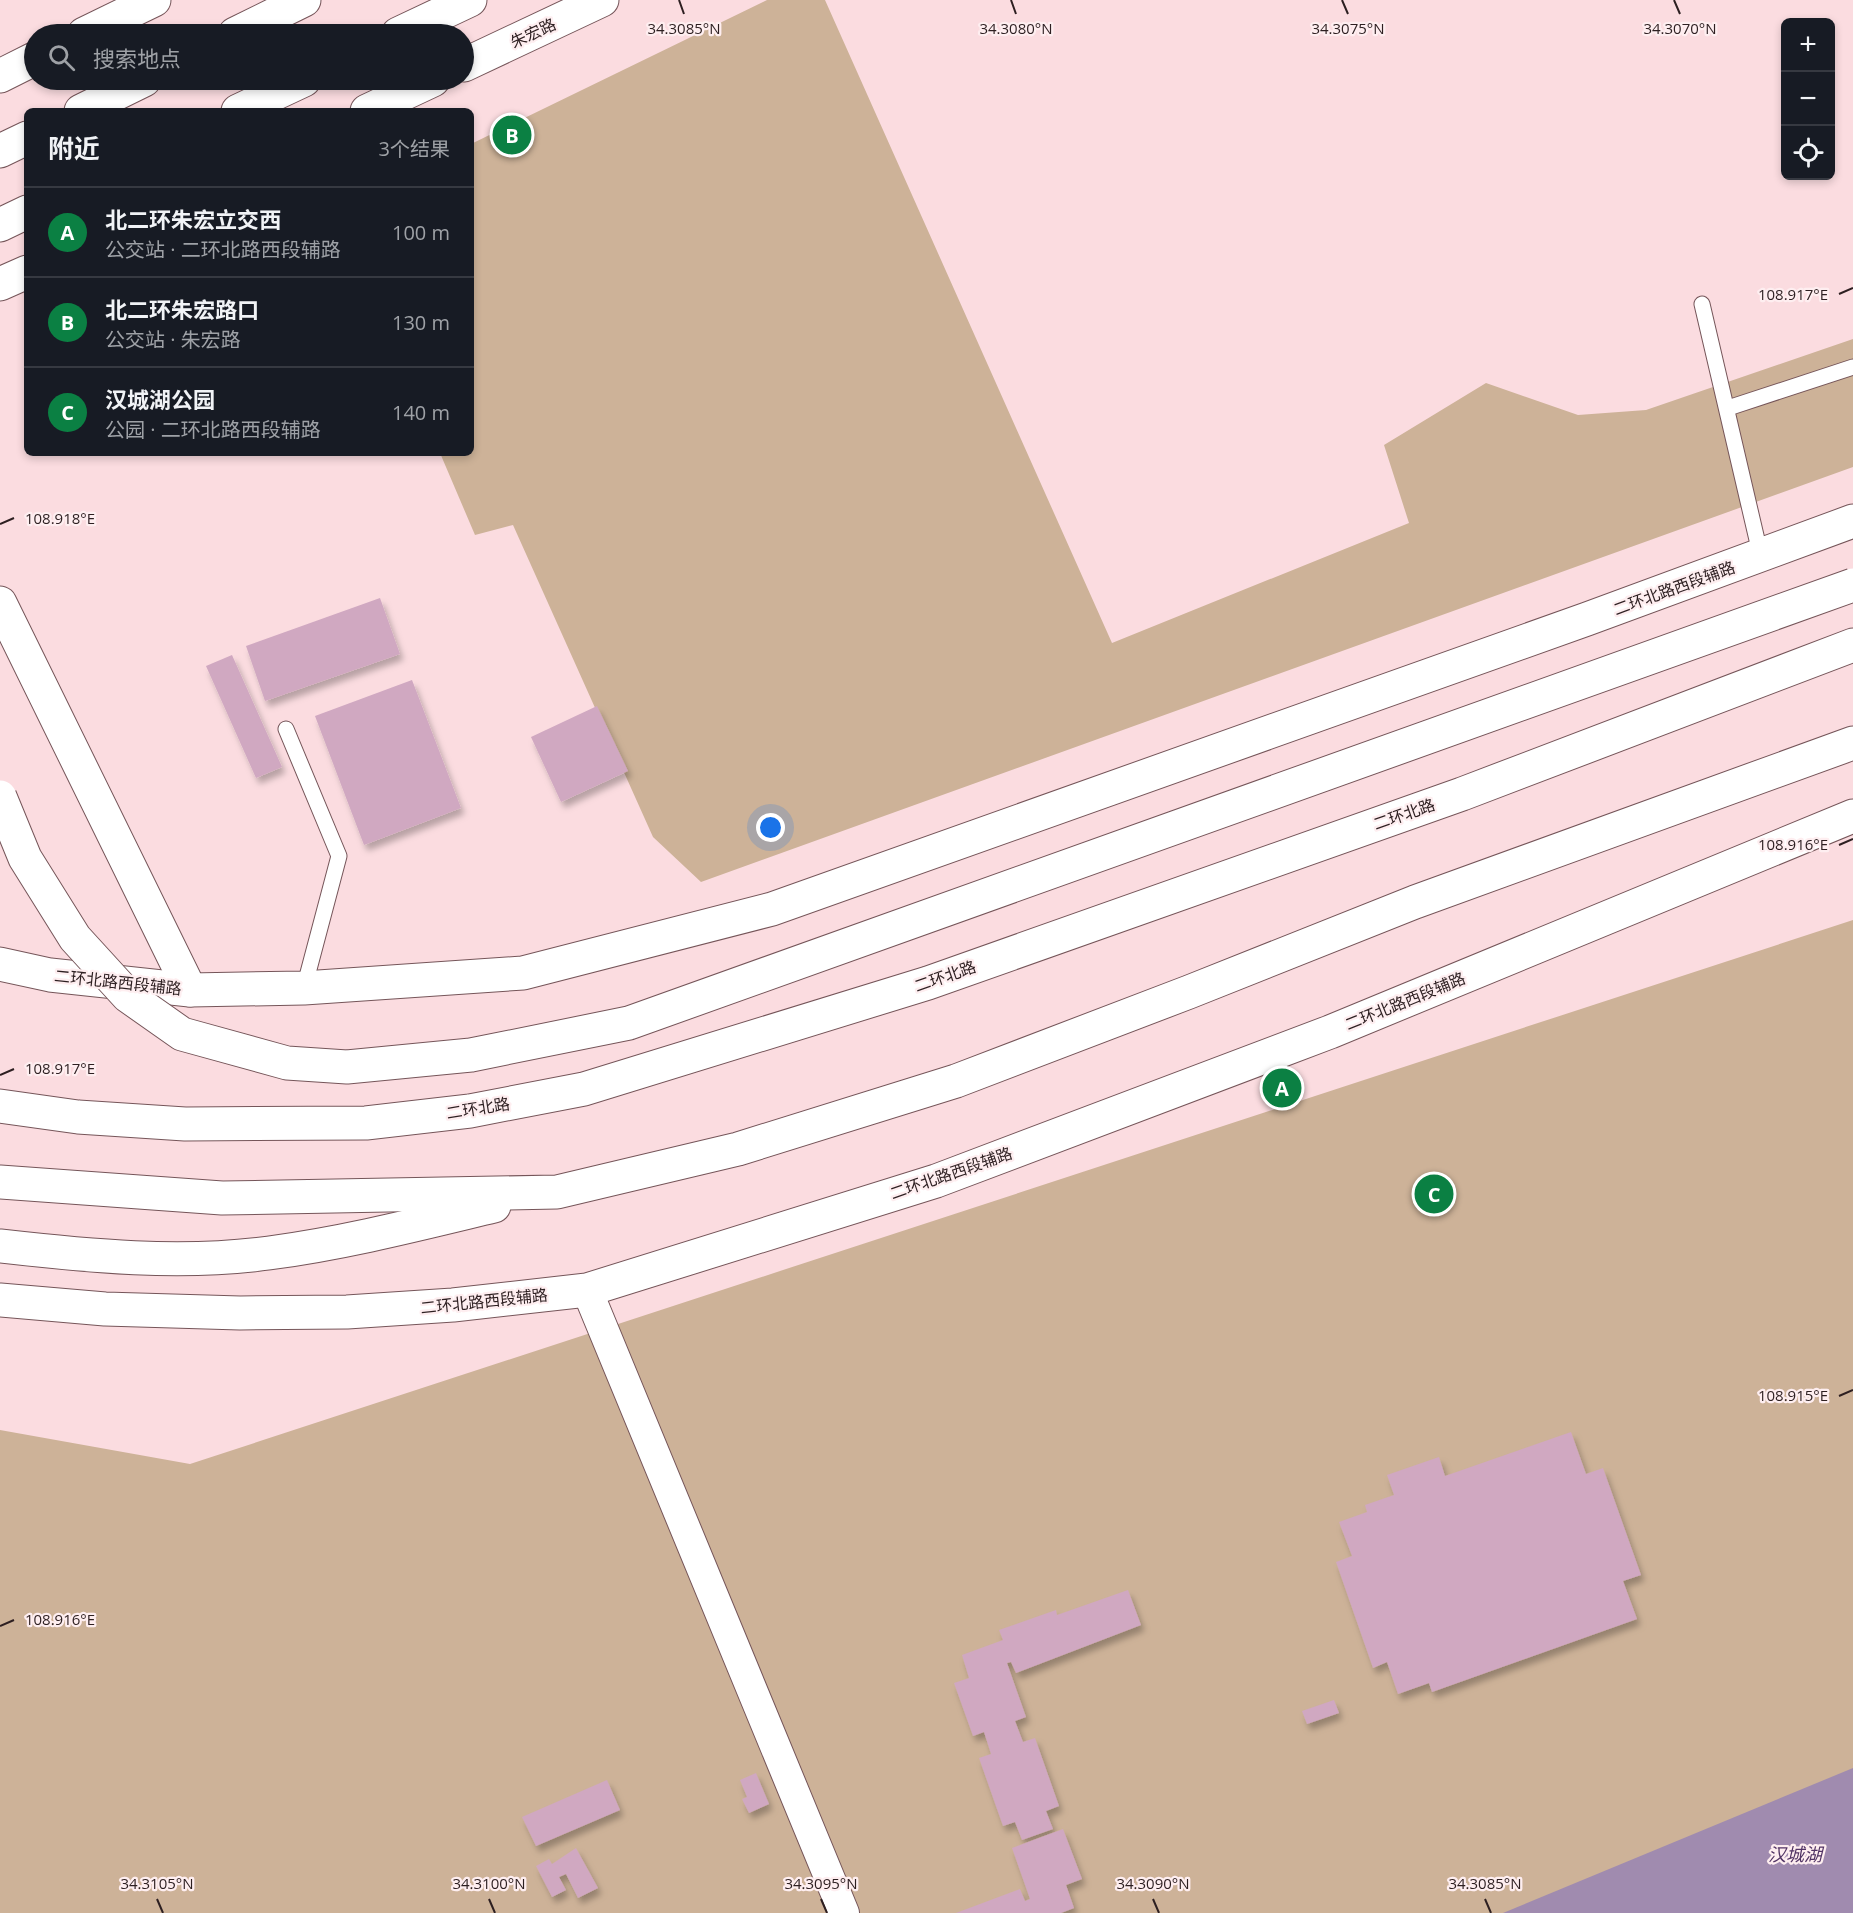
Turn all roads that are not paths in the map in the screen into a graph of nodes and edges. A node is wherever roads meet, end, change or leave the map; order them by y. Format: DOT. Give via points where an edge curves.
graph roads {
  1 [pos="154,0"];
  2 [pos="304,0"];
  3 [pos="470,0"];
  4 [pos="602,0"];
  5 [pos="105,24"];
  6 [pos="255,24"];
  7 [pos="419,24"];
  8 [pos="474,60"];
  9 [pos="24,64"];
  10 [pos="0,76"];
  11 [pos="124,90"];
  12 [pos="283,90"];
  13 [pos="412,90"];
  14 [pos="87,108"];
  15 [pos="244,108"];
  16 [pos="373,108"];
  17 [pos="24,139"];
  18 [pos="0,151"];
  19 [pos="24,213"];
  20 [pos="0,225"];
  21 [pos="24,273"];
  22 [pos="0,284"];
  23 [pos="1702,304"];
  24 [pos="1853,367"];
  25 [pos="1728,408"];
  26 [pos="1853,521"];
  27 [pos="1761,556"];
  28 [pos="1853,585"];
  29 [pos="0,603"];
  30 [pos="1853,645"];
  31 [pos="286,729"];
  32 [pos="1853,743"];
  33 [pos="0,797"];
  34 [pos="1853,816"];
  35 [pos="0,964"];
  36 [pos="304,988"];
  37 [pos="190,990"];
  38 [pos="0,1106"];
  39 [pos="0,1182"];
  40 [pos="557,1192"];
  41 [pos="0,1246"];
  42 [pos="587,1290"];
  43 [pos="0,1300"];
  44 [pos="844,1913"];
  1 -- 5 [label="main road"];
  2 -- 6 [label="main road"];
  3 -- 7 [label="main road"];
  4 -- 8 [label="main road, 朱宏路"];
  9 -- 10 [label="main road"];
  11 -- 14 [label="main road"];
  12 -- 15 [label="main road"];
  13 -- 16 [label="main road"];
  17 -- 18 [label="main road"];
  19 -- 20 [label="main road"];
  21 -- 22 [label="main road"];
  23 -- 25 [label="lane"];
  24 -- 25 [label="lane"];
  25 -- 27 [label="lane"];
  26 -- 27 [label="main road, 二环北路西段辅路"];
  27 -- 36 [label="main road, 二环北路西段辅路" via="772,909 523,973"];
  28 -- 33 [label="main road, bridge" via="629,1023 471,1055 347,1067 287,1063 182,1034 128,996 75,938 25,858"];
  29 -- 37 [label="main road"];
  30 -- 38 [label="main road, 二环北路" via="1462,794 939,979 584,1089 470,1111 366,1123 185,1124 78,1117"];
  31 -- 36 [label="lane" via="339,856"];
  32 -- 40 [label="main road" via="1415,902 956,1081 738,1149"];
  34 -- 42 [label="main road, 二环北路西段辅路" via="1330,1032 936,1181"];
  35 -- 37 [label="main road, 二环北路西段辅路" via="50,975"];
  36 -- 37 [label="main road, 二环北路西段辅路"];
  39 -- 40 [label="main road" via="222,1198"];
  40 -- 41 [label="main road" via="358,1238 267,1254 97,1257"];
  42 -- 43 [label="main road, 二环北路西段辅路" via="346,1312 105,1309"];
  42 -- 44 [label="street"];
}
